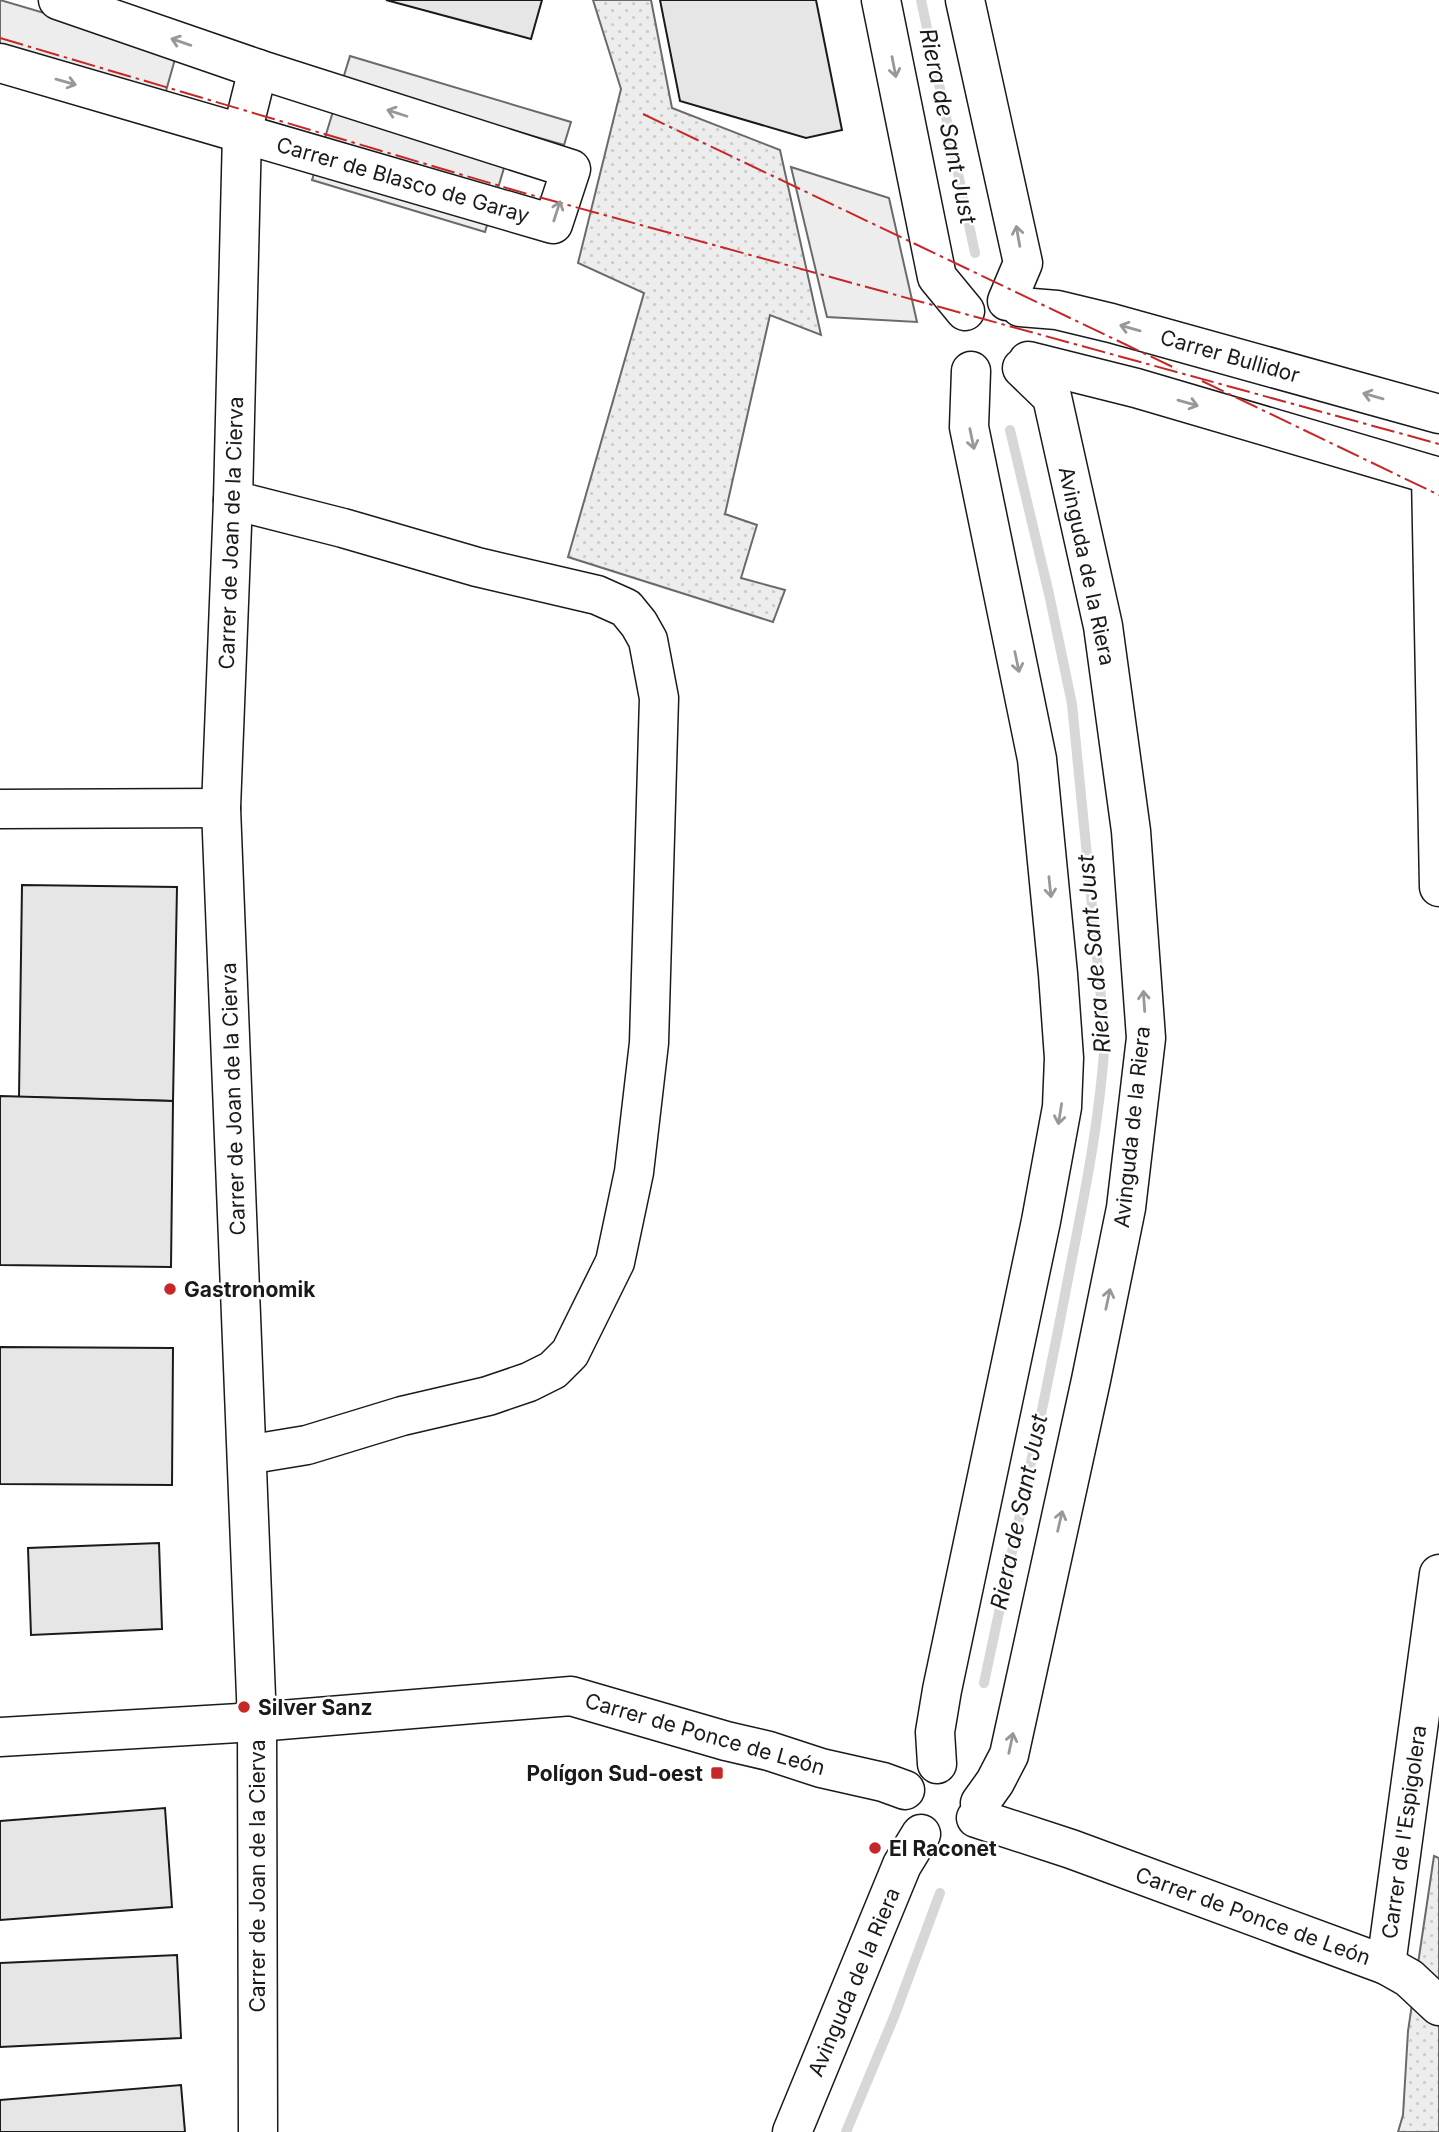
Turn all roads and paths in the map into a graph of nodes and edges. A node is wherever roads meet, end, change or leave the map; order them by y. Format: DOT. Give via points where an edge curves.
graph roads {
  1 [pos="58,0"];
  2 [pos="881,0"];
  3 [pos="965,0"];
  4 [pos="0,63"];
  5 [pos="258,69"];
  6 [pos="242,133"];
  7 [pos="1013,304"];
  8 [pos="965,311"];
  9 [pos="1025,364"];
  10 [pos="971,371"];
  11 [pos="1439,414"];
  12 [pos="1435,476"];
  13 [pos="233,500"];
  14 [pos="221,808"];
  15 [pos="0,809"];
  16 [pos="1439,887"];
  17 [pos="247,1455"];
  18 [pos="1439,1574"];
  19 [pos="257,1722"];
  20 [pos="0,1737"];
  21 [pos="937,1764"];
  22 [pos="905,1790"];
  23 [pos="978,1810"];
  24 [pos="921,1834"];
  25 [pos="1386,1965"];
  26 [pos="1439,2006"];
  27 [pos="258,2132"];
  28 [pos="792,2132"];
  5 -- 1 [label="street, Carrer de Blasco de Garay, one-way"];
  2 -- 8 [label="street, one-way" via="937,276"];
  7 -- 3 [label="street, one-way" via="1023,262"];
  4 -- 6 [label="street, Carrer de Blasco de Garay, one-way"];
  5 -- 6 [label="street, Carrer de Joan de la Cierva"];
  6 -- 5 [label="street, Carrer de Blasco de Garay, one-way" via="553,225 571,169"];
  6 -- 13 [label="street, Carrer de Joan de la Cierva"];
  7 -- 8 [label="street" via="987,299"];
  7 -- 9 [label="street" via="1030,319 1034,332 1034,347"];
  11 -- 7 [label="street, Carrer Bullidor, one-way" via="1111,323"];
  8 -- 10 [label="street" via="954,342 958,357"];
  9 -- 10 [label="street" via="1013,374 994,379"];
  9 -- 12 [label="street, one-way" via="1136,388"];
  23 -- 9 [label="street, Avinguda de la Riera, one-way" via="1009,1755 1091,1380 1126,1208 1146,1038 1131,831 1103,626 1052,397"];
  10 -- 21 [label="street, one-way" via="969,427 1037,758 1064,1058 1062,1107 1041,1222 942,1690 935,1732"];
  12 -- 16 [label="street"];
  13 -- 14 [label="street, Carrer de Joan de la Cierva"];
  13 -- 17 [label="street" via="597,595 626,608 648,640 659,698 649,1043 634,1172 615,1262 569,1353 553,1370 498,1393 307,1445"];
  14 -- 15 [label="street"];
  14 -- 17 [label="street, Carrer de Joan de la Cierva"];
  17 -- 19 [label="street, Carrer de Joan de la Cierva"];
  18 -- 25 [label="street, Carrer de l'Espigolera"];
  19 -- 20 [label="street, Carrer de Ponce de León"];
  19 -- 22 [label="street, Carrer de Ponce de León" via="571,1696"];
  19 -- 27 [label="street, Carrer de Joan de la Cierva"];
  21 -- 22 [label="street" via="918,1772"];
  21 -- 23 [label="street" via="967,1773 975,1782"];
  22 -- 24 [label="street" via="908,1819"];
  23 -- 24 [label="street" via="966,1830 952,1838 936,1840"];
  23 -- 25 [label="street, Carrer de Ponce de León"];
  24 -- 28 [label="street, Avinguda de la Riera" via="902,1866"];
  25 -- 26 [label="street, Carrer de Ponce de León" via="1409,1978"];
}
